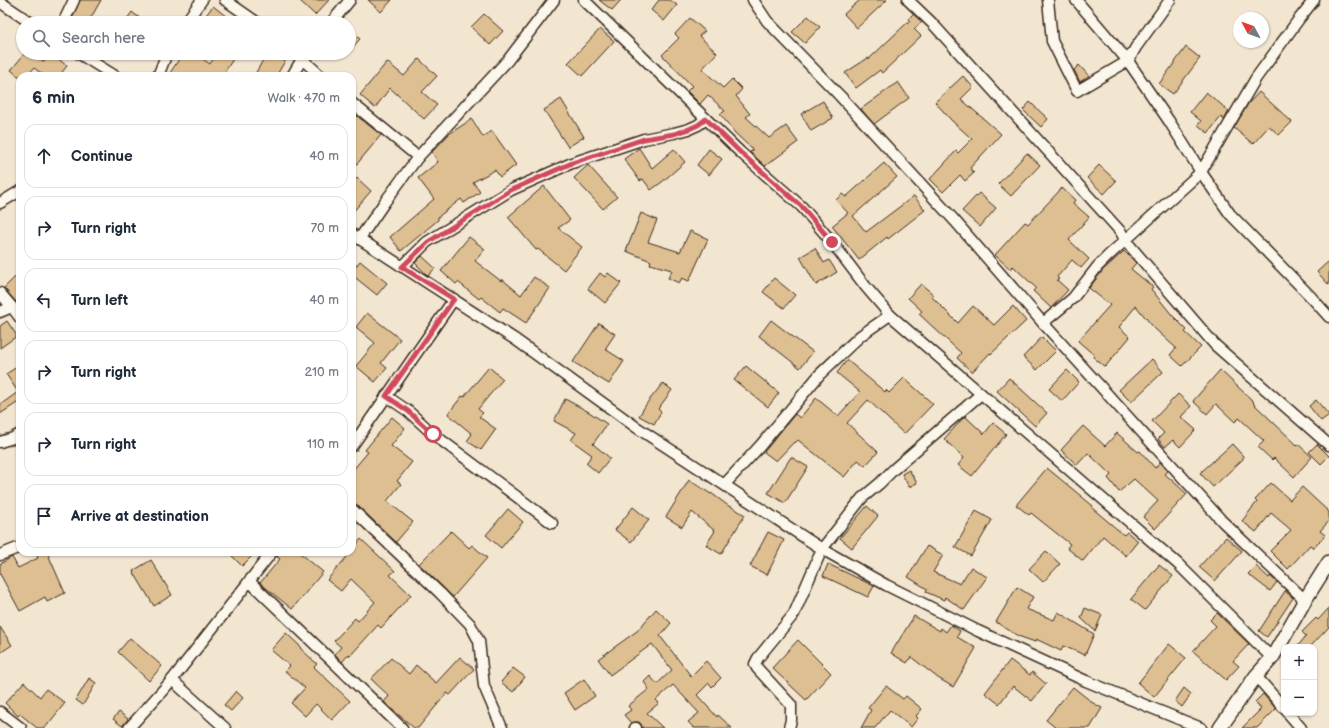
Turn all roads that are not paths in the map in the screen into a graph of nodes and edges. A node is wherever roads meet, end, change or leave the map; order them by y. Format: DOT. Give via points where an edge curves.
graph roads {
  1 [pos="74,0"];
  2 [pos="202,0"];
  3 [pos="225,0"];
  4 [pos="350,0"];
  5 [pos="554,0"];
  6 [pos="584,0"];
  7 [pos="753,0"];
  8 [pos="908,0"];
  9 [pos="1048,0"];
  10 [pos="1076,0"];
  11 [pos="1170,0"];
  12 [pos="1314,0"];
  13 [pos="0,2"];
  14 [pos="21,16"];
  15 [pos="66,16"];
  16 [pos="190,16"];
  17 [pos="248,16"];
  18 [pos="337,16"];
  19 [pos="89,60"];
  20 [pos="164,60"];
  21 [pos="299,60"];
  22 [pos="306,60"];
  23 [pos="1128,62"];
  24 [pos="109,72"];
  25 [pos="160,72"];
  26 [pos="294,72"];
  27 [pos="317,72"];
  28 [pos="356,106"];
  29 [pos="706,119"];
  30 [pos="418,157"];
  31 [pos="1201,172"];
  32 [pos="16,193"];
  33 [pos="0,203"];
  34 [pos="356,236"];
  35 [pos="1125,240"];
  36 [pos="402,267"];
  37 [pos="0,293"];
  38 [pos="454,299"];
  39 [pos="12,307"];
  40 [pos="0,312"];
  41 [pos="16,312"];
  42 [pos="890,315"];
  43 [pos="1329,317"];
  44 [pos="1043,322"];
  45 [pos="981,394"];
  46 [pos="386,396"];
  47 [pos="16,436"];
  48 [pos="356,440"];
  49 [pos="0,442"];
  50 [pos="1329,445"];
  51 [pos="725,484"];
  52 [pos="356,513"];
  53 [pos="552,523"];
  54 [pos="16,549"];
  55 [pos="822,549"];
  56 [pos="0,555"];
  57 [pos="269,556"];
  58 [pos="1329,562"];
  59 [pos="249,581"];
  60 [pos="1305,600"];
  61 [pos="1272,658"];
  62 [pos="1256,676"];
  63 [pos="172,680"];
  64 [pos="1281,705"];
  65 [pos="0,712"];
  66 [pos="1291,716"];
  67 [pos="21,728"];
  68 [pos="129,728"];
  69 [pos="225,728"];
  70 [pos="402,728"];
  71 [pos="502,728"];
  72 [pos="789,728"];
  73 [pos="1200,728"];
  74 [pos="1220,728"];
  75 [pos="1301,728"];
  1 -- 15 [label="street"];
  2 -- 16 [label="street"];
  3 -- 17 [label="street"];
  4 -- 18 [label="street"];
  5 -- 30 [label="street" via="508,60"];
  6 -- 29 [label="street"];
  7 -- 44 [label="street" via="767,21 955,221"];
  8 -- 35 [label="street" via="932,23 1116,226"];
  9 -- 23 [label="street" via="1052,41 1077,91"];
  10 -- 23 [label="street"];
  11 -- 23 [label="street" via="1136,46"];
  12 -- 31 [label="street" via="1256,78"];
  13 -- 14 [label="street"];
  19 -- 24 [label="street"];
  20 -- 25 [label="street"];
  21 -- 26 [label="street"];
  22 -- 27 [label="street"];
  23 -- 31 [label="street"];
  28 -- 30 [label="street"];
  29 -- 36 [label="street" via="698,125 674,134 644,139 572,163 511,190 428,242"];
  29 -- 42 [label="street" via="802,207"];
  30 -- 34 [label="street"];
  31 -- 35 [label="street"];
  31 -- 43 [label="street" via="1230,214"];
  32 -- 33 [label="street"];
  34 -- 36 [label="street"];
  35 -- 44 [label="street" via="1098,266 1073,298"];
  35 -- 50 [label="street" via="1216,345"];
  36 -- 38 [label="street"];
  37 -- 39 [label="street"];
  38 -- 46 [label="street"];
  38 -- 51 [label="street" via="516,340 636,427"];
  39 -- 40 [label="street"];
  39 -- 41 [label="street"];
  42 -- 45 [label="street"];
  42 -- 51 [label="street" via="860,336 820,374"];
  44 -- 60 [label="street" via="1223,522"];
  45 -- 55 [label="street" via="862,498"];
  45 -- 61 [label="street" via="1178,564"];
  46 -- 48 [label="street"];
  46 -- 53 [label="street"];
  47 -- 49 [label="street"];
  51 -- 55 [label="street"];
  52 -- 71 [label="street" via="470,624 479,641 484,686"];
  54 -- 56 [label="street"];
  55 -- 72 [label="street" via="794,614 755,664 791,705"];
  55 -- 73 [label="street" via="886,585 1000,641 1086,681"];
  57 -- 59 [label="street"];
  58 -- 60 [label="street"];
  59 -- 63 [label="street"];
  59 -- 70 [label="street"];
  60 -- 61 [label="street"];
  61 -- 62 [label="street"];
  62 -- 64 [label="street"];
  62 -- 74 [label="street"];
  63 -- 68 [label="street"];
  63 -- 69 [label="street"];
  65 -- 67 [label="street"];
  66 -- 75 [label="street"];
}
